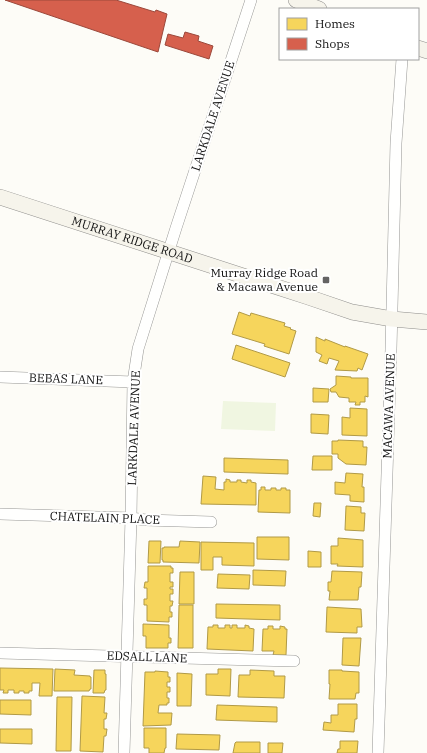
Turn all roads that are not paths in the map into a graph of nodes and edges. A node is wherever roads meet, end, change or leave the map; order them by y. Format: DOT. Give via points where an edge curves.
graph roads {
  1 [pos="251,0"];
  2 [pos="296,0"];
  3 [pos="316,8"];
  4 [pos="402,60"];
  5 [pos="0,197"];
  6 [pos="169,252"];
  7 [pos="392,320"];
  8 [pos="427,322"];
  9 [pos="0,377"];
  10 [pos="133,382"];
  11 [pos="0,514"];
  12 [pos="131,518"];
  13 [pos="211,522"];
  14 [pos="0,653"];
  15 [pos="128,656"];
  16 [pos="294,661"];
  17 [pos="124,753"];
  18 [pos="378,753"];
  1 -- 6 [label="street, LARKDALE AVENUE"];
  2 -- 3 [label="main road"];
  4 -- 7 [label="street, MACAWA AVENUE" via="396,143"];
  5 -- 6 [label="main road, MURRAY RIDGE ROAD"];
  6 -- 7 [label="main road, MURRAY RIDGE ROAD" via="352,312"];
  6 -- 10 [label="street, LARKDALE AVENUE" via="138,349"];
  7 -- 8 [label="main road, MURRAY RIDGE ROAD"];
  7 -- 18 [label="street, MACAWA AVENUE"];
  9 -- 10 [label="street, BEBAS LANE"];
  10 -- 12 [label="street, LARKDALE AVENUE"];
  11 -- 12 [label="street, CHATELAIN PLACE"];
  12 -- 13 [label="street, CHATELAIN PLACE"];
  12 -- 15 [label="street, LARKDALE AVENUE"];
  14 -- 15 [label="street, EDSALL LANE"];
  15 -- 16 [label="street, EDSALL LANE"];
  15 -- 17 [label="street, LARKDALE AVENUE"];
}
